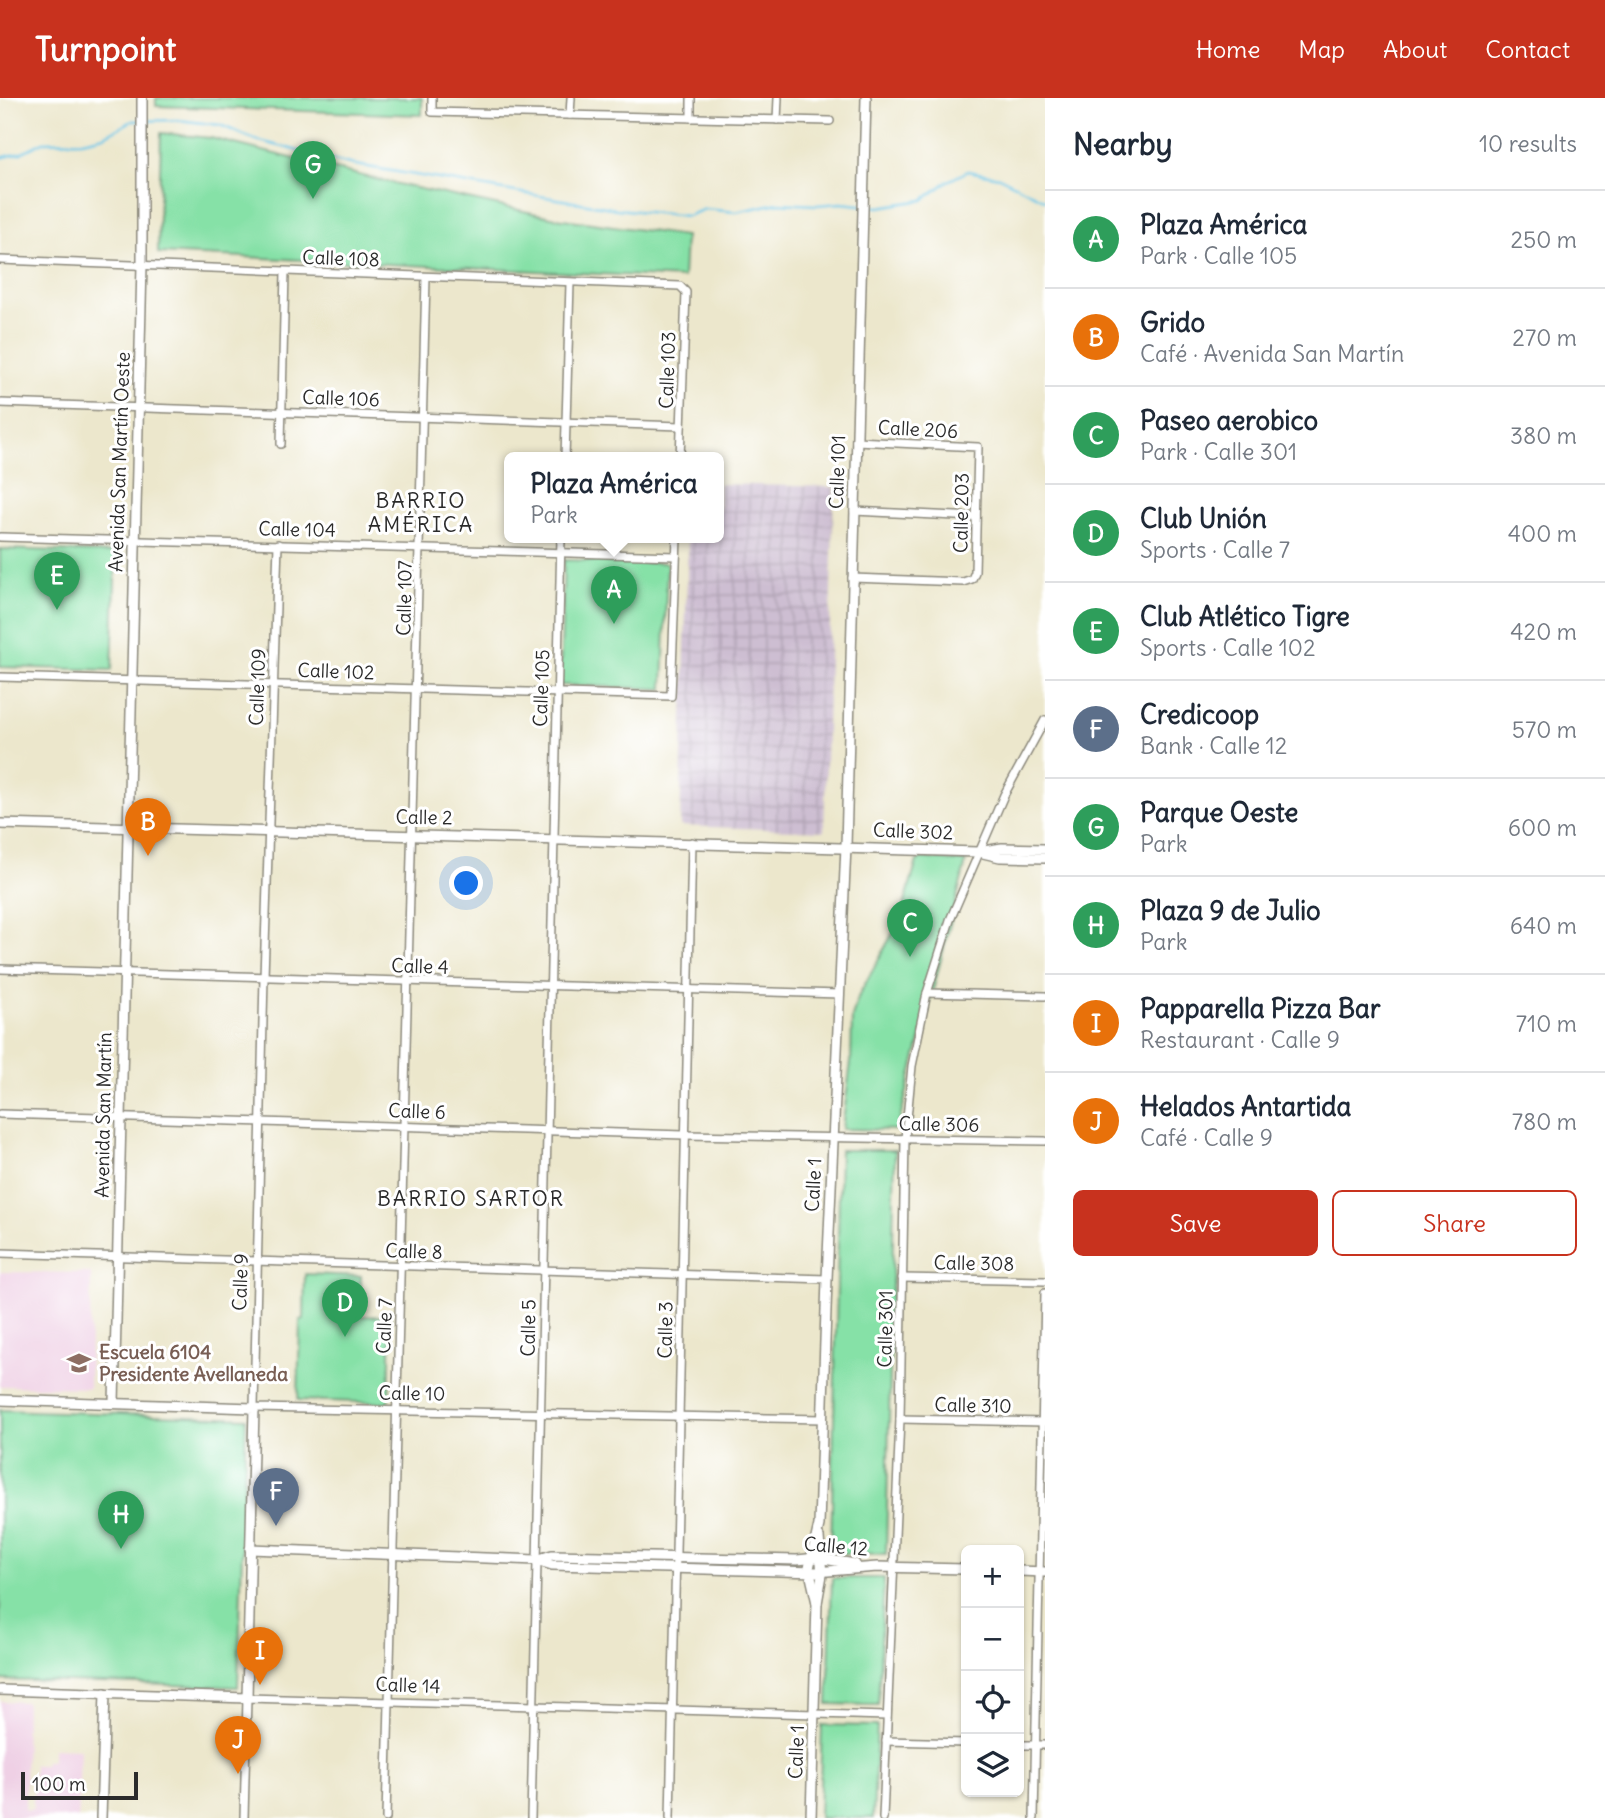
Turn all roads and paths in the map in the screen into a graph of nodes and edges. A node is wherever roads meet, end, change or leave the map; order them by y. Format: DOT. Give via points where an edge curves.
graph roads {
  1 [pos="432,98"];
  2 [pos="570,98"];
  3 [pos="691,98"];
  4 [pos="778,98"];
  5 [pos="866,98"];
  6 [pos="142,102"];
  7 [pos="570,115"];
  8 [pos="691,118"];
  9 [pos="777,120"];
  10 [pos="830,121"];
  11 [pos="0,260"];
  12 [pos="142,265"];
  13 [pos="285,272"];
  14 [pos="426,278"];
  15 [pos="570,283"];
  16 [pos="680,286"];
  17 [pos="0,404"];
  18 [pos="138,409"];
  19 [pos="281,412"];
  20 [pos="422,416"];
  21 [pos="566,421"];
  22 [pos="681,426"];
  23 [pos="856,441"];
  24 [pos="281,444"];
  25 [pos="978,447"];
  26 [pos="565,452"];
  27 [pos="680,452"];
  28 [pos="854,511"];
  29 [pos="976,517"];
  30 [pos="0,537"];
  31 [pos="135,541"];
  32 [pos="561,543"];
  33 [pos="677,543"];
  34 [pos="278,544"];
  35 [pos="420,548"];
  36 [pos="561,552"];
  37 [pos="676,556"];
  38 [pos="852,578"];
  39 [pos="0,677"];
  40 [pos="131,681"];
  41 [pos="273,685"];
  42 [pos="417,688"];
  43 [pos="557,692"];
  44 [pos="1045,720"];
  45 [pos="0,824"];
  46 [pos="127,827"];
  47 [pos="268,831"];
  48 [pos="412,834"];
  49 [pos="552,838"];
  50 [pos="692,842"];
  51 [pos="846,846"];
  52 [pos="1045,849"];
  53 [pos="978,852"];
  54 [pos="1045,858"];
  55 [pos="0,969"];
  56 [pos="124,972"];
  57 [pos="264,976"];
  58 [pos="407,982"];
  59 [pos="550,986"];
  60 [pos="689,990"];
  61 [pos="927,993"];
  62 [pos="840,994"];
  63 [pos="1045,996"];
  64 [pos="0,1114"];
  65 [pos="120,1117"];
  66 [pos="261,1122"];
  67 [pos="403,1126"];
  68 [pos="547,1130"];
  69 [pos="684,1135"];
  70 [pos="833,1138"];
  71 [pos="905,1139"];
  72 [pos="1045,1141"];
  73 [pos="0,1253"];
  74 [pos="117,1257"];
  75 [pos="258,1262"];
  76 [pos="402,1267"];
  77 [pos="545,1270"];
  78 [pos="682,1274"];
  79 [pos="902,1278"];
  80 [pos="827,1279"];
  81 [pos="1045,1281"];
  82 [pos="1045,1293"];
  83 [pos="0,1400"];
  84 [pos="114,1403"];
  85 [pos="254,1408"];
  86 [pos="397,1410"];
  87 [pos="541,1413"];
  88 [pos="680,1416"];
  89 [pos="823,1419"];
  90 [pos="900,1419"];
  91 [pos="1044,1422"];
  92 [pos="1043,1492"];
  93 [pos="819,1525"];
  94 [pos="250,1549"];
  95 [pos="393,1555"];
  96 [pos="811,1558"];
  97 [pos="822,1559"];
  98 [pos="536,1560"];
  99 [pos="677,1563"];
  100 [pos="877,1567"];
  101 [pos="895,1567"];
  102 [pos="961,1569"];
  103 [pos="822,1571"];
  104 [pos="1024,1571"];
  105 [pos="810,1572"];
  106 [pos="1043,1572"];
  107 [pos="817,1603"];
  108 [pos="1041,1658"];
  109 [pos="0,1690"];
  110 [pos="105,1693"];
  111 [pos="247,1698"];
  112 [pos="390,1702"];
  113 [pos="533,1706"];
  114 [pos="673,1710"];
  115 [pos="815,1714"];
  116 [pos="887,1716"];
  117 [pos="886,1741"];
  118 [pos="961,1743"];
  119 [pos="1024,1745"];
  120 [pos="1035,1745"];
  121 [pos="1045,1745"];
  122 [pos="101,1818"];
  123 [pos="244,1818"];
  124 [pos="386,1818"];
  125 [pos="531,1818"];
  126 [pos="670,1818"];
  127 [pos="811,1818"];
  128 [pos="883,1818"];
  129 [pos="1034,1818"];
  1 -- 7 [label="street" via="432,112"];
  2 -- 7 [label="street"];
  3 -- 8 [label="street"];
  4 -- 9 [label="street"];
  5 -- 23 [label="street, Calle 101"];
  6 -- 12 [label="street, Avenida San Martín Oeste"];
  7 -- 8 [label="street"];
  8 -- 9 [label="street"];
  9 -- 10 [label="street"];
  11 -- 12 [label="street, Calle 108"];
  12 -- 13 [label="street, Calle 108"];
  12 -- 18 [label="street, Avenida San Martín Oeste"];
  13 -- 14 [label="street, Calle 108"];
  13 -- 19 [label="street"];
  14 -- 15 [label="street, Calle 108"];
  14 -- 20 [label="street, Calle 107"];
  15 -- 16 [label="street, Calle 108"];
  15 -- 21 [label="street"];
  16 -- 22 [label="street, Calle 103" via="686,292"];
  17 -- 18 [label="street, Calle 106"];
  18 -- 19 [label="street, Calle 106"];
  18 -- 31 [label="street, Avenida San Martín Oeste"];
  19 -- 20 [label="street, Calle 106"];
  19 -- 24 [label="street"];
  20 -- 21 [label="street, Calle 106"];
  20 -- 35 [label="street, Calle 107"];
  21 -- 22 [label="street, Calle 106"];
  21 -- 26 [label="street"];
  22 -- 27 [label="street, Calle 103"];
  23 -- 25 [label="street, Calle 206"];
  23 -- 28 [label="street, Calle 101"];
  25 -- 29 [label="street, Calle 203"];
  28 -- 29 [label="street"];
  28 -- 38 [label="street, Calle 101"];
  29 -- 38 [label="street, Calle 203" via="972,579"];
  30 -- 31 [label="street, Calle 104"];
  31 -- 34 [label="street, Calle 104"];
  31 -- 40 [label="street, Avenida San Martín Oeste"];
  32 -- 36 [label="street, Calle 105"];
  33 -- 37 [label="street"];
  34 -- 35 [label="street, Calle 104"];
  34 -- 41 [label="street, Calle 109"];
  35 -- 36 [label="street, Calle 104"];
  35 -- 42 [label="street, Calle 107"];
  36 -- 37 [label="street, Calle 104"];
  36 -- 43 [label="street, Calle 105"];
  37 -- 43 [label="street, Calle 102" via="671,696"];
  38 -- 51 [label="street, Calle 101"];
  39 -- 40 [label="street, Calle 102"];
  40 -- 41 [label="street, Calle 102"];
  40 -- 46 [label="street, Avenida San Martín Oeste"];
  41 -- 42 [label="street, Calle 102"];
  41 -- 47 [label="street, Calle 109"];
  42 -- 43 [label="street, Calle 102"];
  42 -- 48 [label="street, Calle 107"];
  43 -- 49 [label="street, Calle 105"];
  44 -- 53 [label="street, Calle 301"];
  45 -- 46 [label="street, Calle 2"];
  46 -- 47 [label="street, Calle 2"];
  46 -- 56 [label="street, Avenida San Martín"];
  47 -- 48 [label="street, Calle 2"];
  47 -- 57 [label="street, Calle 9"];
  48 -- 49 [label="street, Calle 2"];
  48 -- 58 [label="street, Calle 7"];
  49 -- 50 [label="street, Calle 2"];
  49 -- 59 [label="street, Calle 5"];
  50 -- 51 [label="street, Calle 2"];
  50 -- 60 [label="street, Calle 3"];
  51 -- 53 [label="street, Calle 302"];
  51 -- 62 [label="street, Calle 1"];
  52 -- 53 [label="street, Calle 302"];
  53 -- 54 [label="street, Calle 302"];
  53 -- 61 [label="street, Calle 301"];
  55 -- 56 [label="street, Calle 4"];
  56 -- 57 [label="street, Calle 4"];
  56 -- 65 [label="street, Avenida San Martín"];
  57 -- 58 [label="street, Calle 4"];
  57 -- 66 [label="street, Calle 9"];
  58 -- 59 [label="street, Calle 4"];
  58 -- 67 [label="street, Calle 7"];
  59 -- 60 [label="street, Calle 4"];
  59 -- 68 [label="street, Calle 5"];
  60 -- 62 [label="street, Calle 4"];
  60 -- 69 [label="street, Calle 3"];
  61 -- 63 [label="street"];
  61 -- 71 [label="street, Calle 301" via="912,1066"];
  62 -- 70 [label="street, Calle 1"];
  64 -- 65 [label="street, Calle 6"];
  65 -- 66 [label="street, Calle 6"];
  65 -- 74 [label="street, Avenida San Martín"];
  66 -- 67 [label="street, Calle 6"];
  66 -- 75 [label="street, Calle 9"];
  67 -- 68 [label="street, Calle 6"];
  67 -- 76 [label="street, Calle 7"];
  68 -- 69 [label="street, Calle 6"];
  68 -- 77 [label="street, Calle 5"];
  69 -- 70 [label="street, Calle 6"];
  69 -- 78 [label="street, Calle 3"];
  70 -- 71 [label="street, Calle 306"];
  70 -- 80 [label="street, Calle 1"];
  71 -- 72 [label="street, Calle 306"];
  71 -- 79 [label="street, Calle 301"];
  73 -- 74 [label="street, Calle 8"];
  74 -- 75 [label="street, Calle 8"];
  74 -- 84 [label="street, Avenida San Martín"];
  75 -- 76 [label="street, Calle 8"];
  75 -- 85 [label="street, Calle 9"];
  76 -- 77 [label="street, Calle 8"];
  76 -- 86 [label="street, Calle 7"];
  77 -- 78 [label="street, Calle 8"];
  77 -- 87 [label="street, Calle 5"];
  78 -- 80 [label="street, Calle 8"];
  78 -- 88 [label="street, Calle 3"];
  79 -- 81 [label="street, Calle 308"];
  79 -- 90 [label="street, Calle 301"];
  80 -- 89 [label="street, Calle 1"];
  82 -- 91 [label="street"];
  83 -- 84 [label="street, Calle 10"];
  84 -- 85 [label="street, Calle 10"];
  85 -- 86 [label="street, Calle 10"];
  85 -- 94 [label="street, Calle 9"];
  86 -- 87 [label="street, Calle 10"];
  86 -- 95 [label="street, Calle 7"];
  87 -- 88 [label="street, Calle 10"];
  87 -- 98 [label="street, Calle 5"];
  88 -- 89 [label="street, Calle 10"];
  88 -- 99 [label="street, Calle 3"];
  89 -- 93 [label="street, Calle 1"];
  90 -- 91 [label="street, Calle 310"];
  90 -- 101 [label="street, Calle 301"];
  91 -- 92 [label="street"];
  92 -- 106 [label="street"];
  93 -- 96 [label="street, Calle 1"];
  93 -- 97 [label="street, Calle 1"];
  94 -- 95 [label="street, Calle 12"];
  94 -- 111 [label="street, Calle 9"];
  95 -- 98 [label="street, Calle 12"];
  95 -- 112 [label="street, Calle 7"];
  96 -- 97 [label="street, Calle 12"];
  96 -- 99 [label="street, Calle 12"];
  96 -- 105 [label="street, Calle 1"];
  97 -- 100 [label="street, Calle 12"];
  97 -- 103 [label="street, Calle 1"];
  98 -- 99 [label="street, Calle 12" via="552,1555"];
  98 -- 113 [label="street, Calle 5"];
  99 -- 105 [label="street, Calle 12"];
  99 -- 114 [label="street, Calle 3"];
  100 -- 101 [label="street"];
  100 -- 103 [label="street, Calle 12"];
  101 -- 102 [label="street"];
  101 -- 116 [label="street, Calle 301"];
  103 -- 105 [label="street, Calle 12"];
  103 -- 107 [label="street, Calle 1"];
  104 -- 106 [label="street"];
  105 -- 107 [label="street, Calle 1"];
  106 -- 108 [label="street"];
  107 -- 115 [label="street, Calle 1"];
  108 -- 120 [label="street"];
  109 -- 110 [label="street, Calle 14"];
  110 -- 111 [label="street, Calle 14"];
  110 -- 122 [label="street"];
  111 -- 112 [label="street, Calle 14"];
  111 -- 123 [label="street, Calle 9"];
  112 -- 113 [label="street, Calle 14"];
  112 -- 124 [label="street, Calle 7"];
  113 -- 114 [label="street, Calle 14"];
  113 -- 125 [label="street, Calle 5"];
  114 -- 115 [label="street, Calle 14"];
  114 -- 126 [label="street, Calle 3"];
  115 -- 116 [label="street, Calle 14"];
  115 -- 127 [label="street, Calle 1"];
  116 -- 117 [label="street, Calle 301"];
  117 -- 118 [label="street"];
  117 -- 128 [label="street, Calle 301"];
  119 -- 120 [label="street"];
  120 -- 121 [label="street"];
  120 -- 129 [label="street"];
}
